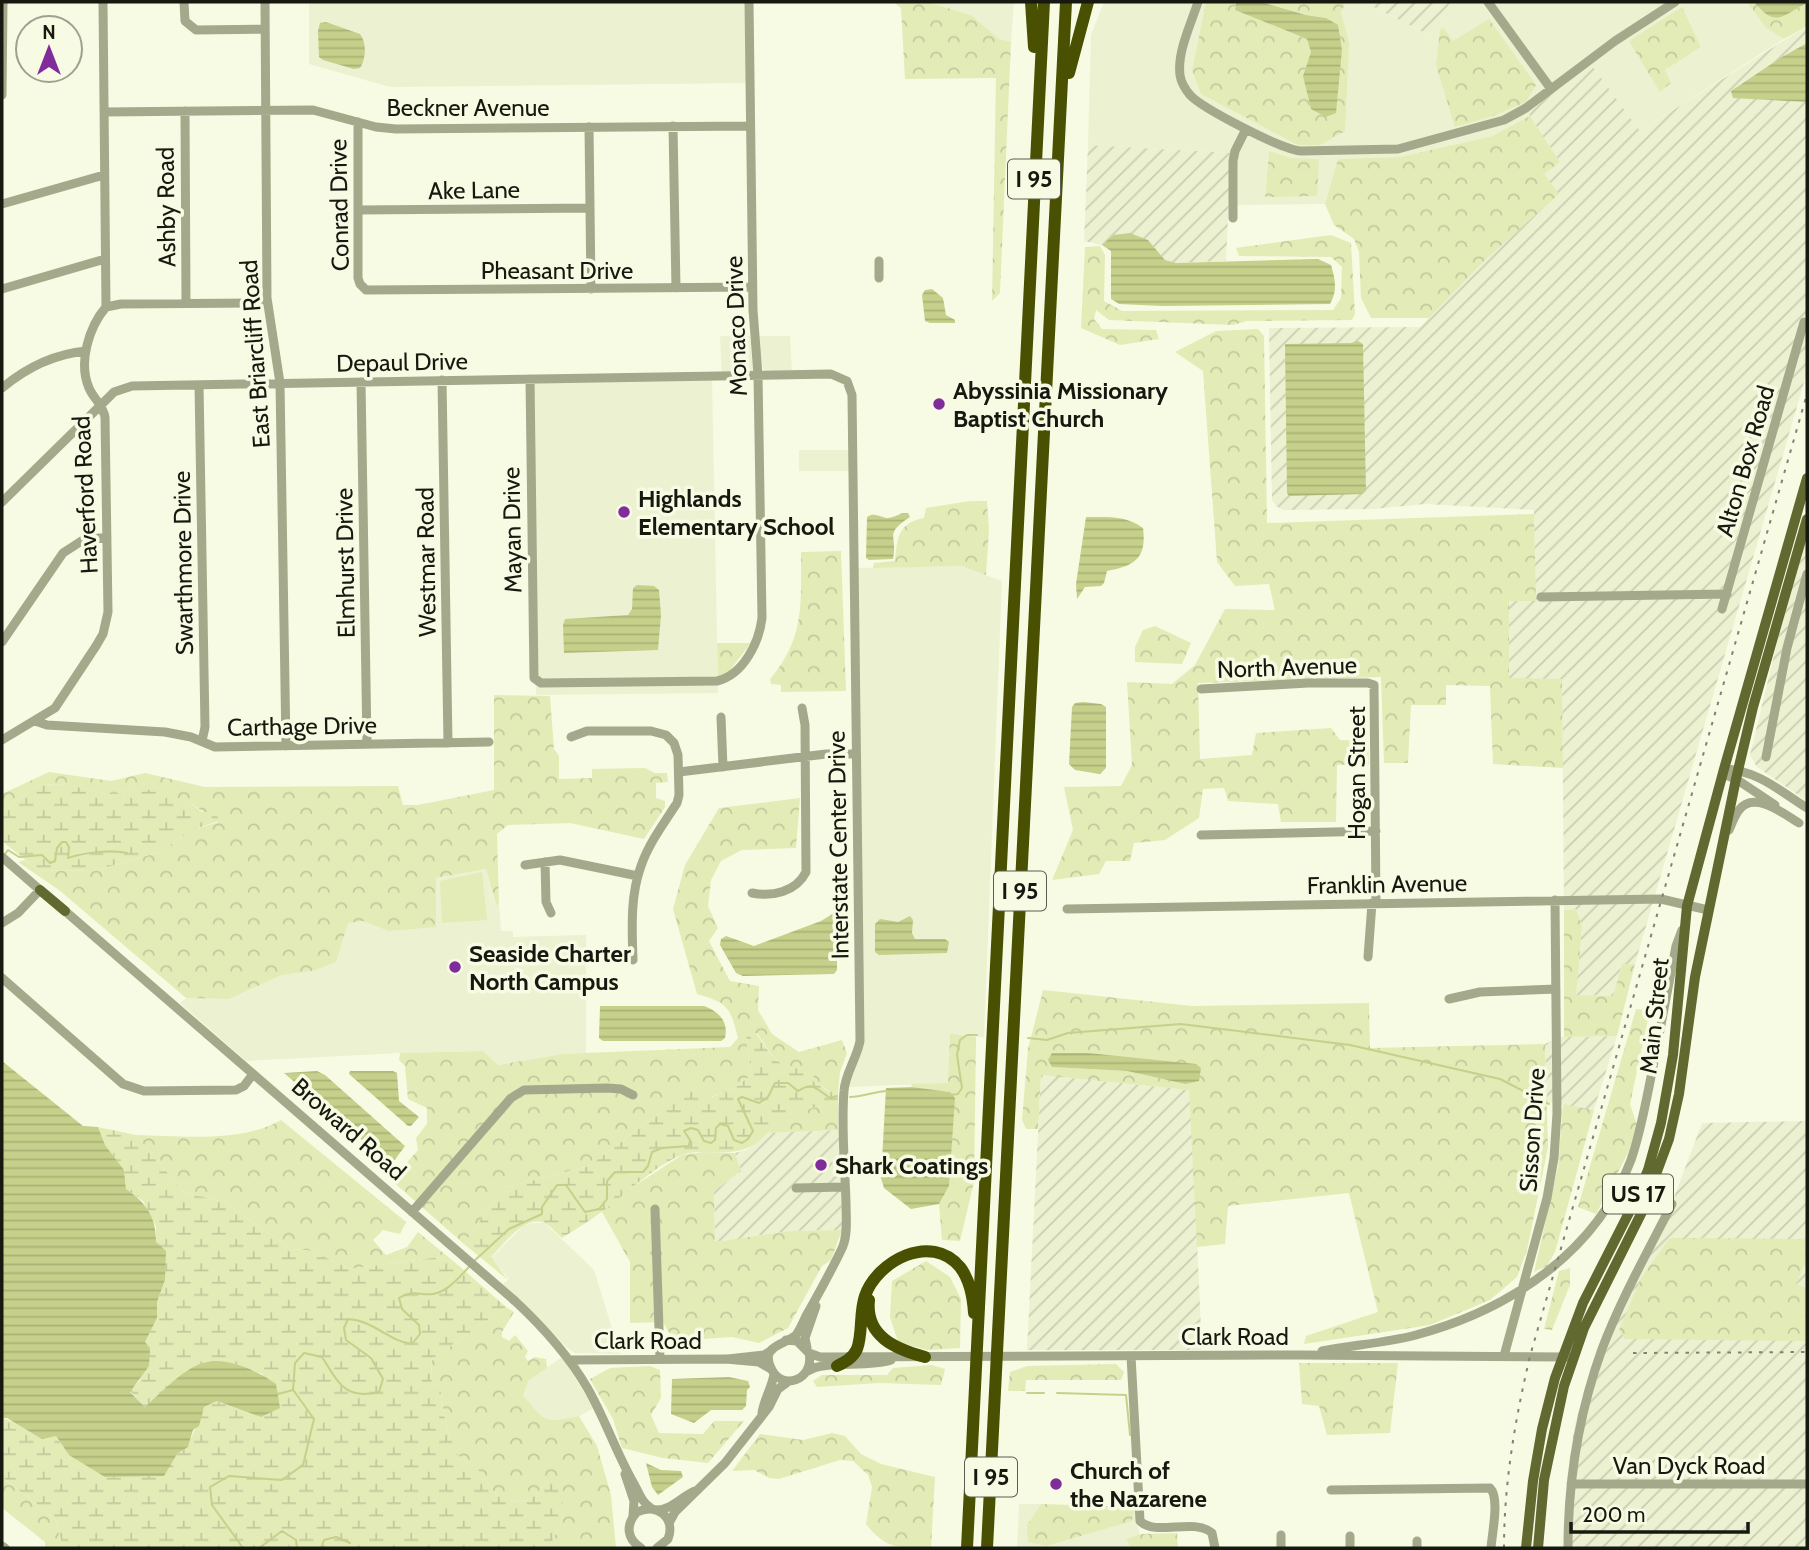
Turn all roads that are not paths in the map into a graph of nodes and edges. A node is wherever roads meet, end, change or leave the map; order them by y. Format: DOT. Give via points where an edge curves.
graph roads {
  1 [pos="3,2"];
  2 [pos="103,2"];
  3 [pos="184,2"];
  4 [pos="265,2"];
  5 [pos="749,2"];
  6 [pos="1031,2"];
  7 [pos="1044,2"];
  8 [pos="1066,2"];
  9 [pos="1088,2"];
  10 [pos="1198,2"];
  11 [pos="1488,2"];
  12 [pos="1675,2"];
  13 [pos="265,29"];
  14 [pos="1551,89"];
  15 [pos="2,95"];
  16 [pos="1038,99"];
  17 [pos="1062,104"];
  18 [pos="184,111"];
  19 [pos="266,111"];
  20 [pos="104,113"];
  21 [pos="358,122"];
  22 [pos="674,126"];
  23 [pos="750,126"];
  24 [pos="589,127"];
  25 [pos="1247,129"];
  26 [pos="104,175"];
  27 [pos="2,204"];
  28 [pos="590,208"];
  29 [pos="358,210"];
  30 [pos="1233,218"];
  31 [pos="105,259"];
  32 [pos="880,261"];
  33 [pos="879,278"];
  34 [pos="363,288"];
  35 [pos="676,288"];
  36 [pos="752,288"];
  37 [pos="2,289"];
  38 [pos="591,289"];
  39 [pos="187,303"];
  40 [pos="267,303"];
  41 [pos="106,307"];
  42 [pos="1804,322"];
  43 [pos="86,351"];
  44 [pos="758,375"];
  45 [pos="530,379"];
  46 [pos="442,380"];
  47 [pos="847,381"];
  48 [pos="361,382"];
  49 [pos="280,383"];
  50 [pos="199,384"];
  51 [pos="2,388"];
  52 [pos="100,405"];
  53 [pos="1807,478"];
  54 [pos="2,502"];
  55 [pos="1807,519"];
  56 [pos="107,537"];
  57 [pos="1807,574"];
  58 [pos="1727,594"];
  59 [pos="1541,597"];
  60 [pos="1722,609"];
  61 [pos="2,642"];
  62 [pos="536,680"];
  63 [pos="1374,685"];
  64 [pos="1201,689"];
  65 [pos="54,708"];
  66 [pos="802,708"];
  67 [pos="721,717"];
  68 [pos="35,721"];
  69 [pos="60,725"];
  70 [pos="571,737"];
  71 [pos="2,740"];
  72 [pos="201,741"];
  73 [pos="489,742"];
  74 [pos="448,743"];
  75 [pos="367,744"];
  76 [pos="286,746"];
  77 [pos="856,754"];
  78 [pos="805,757"];
  79 [pos="1766,757"];
  80 [pos="723,767"];
  81 [pos="1723,771"];
  82 [pos="679,772"];
  83 [pos="1737,774"];
  84 [pos="1807,808"];
  85 [pos="1803,825"];
  86 [pos="1376,831"];
  87 [pos="1200,835"];
  88 [pos="1723,841"];
  89 [pos="6,860"];
  90 [pos="545,862"];
  91 [pos="526,865"];
  92 [pos="638,876"];
  93 [pos="40,890"];
  94 [pos="752,893"];
  95 [pos="1555,900"];
  96 [pos="1374,903"];
  97 [pos="1687,906"];
  98 [pos="1067,909"];
  99 [pos="1708,910"];
  100 [pos="65,912"];
  101 [pos="551,913"];
  102 [pos="1684,922"];
  103 [pos="2,923"];
  104 [pos="1368,957"];
  105 [pos="633,960"];
  106 [pos="2,978"];
  107 [pos="1556,989"];
  108 [pos="1449,999"];
  109 [pos="253,1074"];
  110 [pos="633,1095"];
  111 [pos="845,1187"];
  112 [pos="796,1188"];
  113 [pos="1672,1203"];
  114 [pos="655,1209"];
  115 [pos="412,1212"];
  116 [pos="876,1278"];
  117 [pos="817,1300"];
  118 [pos="786,1340"];
  119 [pos="979,1344"];
  120 [pos="772,1350"];
  121 [pos="808,1350"];
  122 [pos="1299,1355"];
  123 [pos="1131,1356"];
  124 [pos="1504,1356"];
  125 [pos="852,1357"];
  126 [pos="925,1357"];
  127 [pos="1561,1357"];
  128 [pos="896,1358"];
  129 [pos="1573,1358"];
  130 [pos="660,1359"];
  131 [pos="726,1359"];
  132 [pos="570,1360"];
  133 [pos="837,1366"];
  134 [pos="773,1371"];
  135 [pos="808,1371"];
  136 [pos="789,1381"];
  137 [pos="762,1413"];
  138 [pos="624,1469"];
  139 [pos="1570,1484"];
  140 [pos="1807,1484"];
  141 [pos="1331,1490"];
  142 [pos="695,1491"];
  143 [pos="654,1509"];
  144 [pos="633,1516"];
  145 [pos="669,1523"];
  146 [pos="1281,1535"];
  147 [pos="1350,1536"];
  148 [pos="639,1547"];
  149 [pos="657,1548"];
  150 [pos="967,1548"];
  151 [pos="988,1548"];
  152 [pos="1215,1548"];
  153 [pos="1282,1548"];
  154 [pos="1350,1548"];
  155 [pos="1491,1548"];
  156 [pos="1527,1548"];
  157 [pos="1538,1548"];
  158 [pos="1568,1548"];
  1 -- 15 [label="street"];
  2 -- 20 [label="street, Haverford Road"];
  3 -- 13 [label="street" via="185,21 196,30"];
  4 -- 13 [label="street, East Briarcliff Road"];
  5 -- 23 [label="street, Monaco Drive"];
  6 -- 16 [label="highway"];
  7 -- 16 [label="highway, I 95"];
  8 -- 17 [label="highway, I 95"];
  9 -- 17 [label="highway"];
  10 -- 25 [label="street" via="1180,60 1181,79 1191,96"];
  11 -- 14 [label="street"];
  12 -- 14 [label="street"];
  13 -- 19 [label="street, East Briarcliff Road"];
  14 -- 25 [label="street" via="1504,120 1390,150 1295,151"];
  16 -- 119 [label="highway, I 95"];
  17 -- 151 [label="highway, I 95"];
  18 -- 19 [label="street, Beckner Avenue"];
  18 -- 20 [label="street, Beckner Avenue"];
  18 -- 39 [label="street, Ashby Road"];
  19 -- 21 [label="street, Beckner Avenue" via="320,111"];
  19 -- 40 [label="street, East Briarcliff Road"];
  20 -- 26 [label="street, Haverford Road"];
  21 -- 24 [label="street, Beckner Avenue" via="396,129"];
  21 -- 29 [label="street, Conrad Drive"];
  22 -- 23 [label="street, Beckner Avenue"];
  22 -- 24 [label="street, Beckner Avenue"];
  22 -- 35 [label="street"];
  23 -- 36 [label="street, Monaco Drive"];
  24 -- 28 [label="street"];
  25 -- 30 [label="street" via="1233,161"];
  26 -- 27 [label="street"];
  26 -- 31 [label="street, Haverford Road"];
  28 -- 29 [label="street, Ake Lane"];
  28 -- 38 [label="street"];
  29 -- 34 [label="street, Conrad Drive" via="358,278"];
  31 -- 37 [label="street"];
  31 -- 41 [label="street, Haverford Road"];
  32 -- 33 [label="street"];
  34 -- 38 [label="street, Pheasant Drive"];
  35 -- 36 [label="street, Pheasant Drive"];
  35 -- 38 [label="street, Pheasant Drive"];
  36 -- 44 [label="street, Monaco Drive"];
  39 -- 40 [label="street"];
  39 -- 41 [label="street"];
  40 -- 49 [label="street, East Briarcliff Road"];
  41 -- 43 [label="street, Haverford Road" via="94,324"];
  42 -- 58 [label="street, Alton Box Road"];
  43 -- 51 [label="street" via="38,363"];
  43 -- 52 [label="street, Haverford Road" via="88,384"];
  44 -- 45 [label="street, Depaul Drive"];
  44 -- 47 [label="street, Depaul Drive" via="831,374"];
  44 -- 62 [label="street, Monaco Drive" via="762,618 753,647 737,670 717,681"];
  45 -- 46 [label="street, Depaul Drive"];
  45 -- 62 [label="street, Mayan Drive"];
  46 -- 48 [label="street, Depaul Drive"];
  46 -- 74 [label="street, Westmar Road"];
  47 -- 77 [label="street, Interstate Center Drive" via="852,395"];
  48 -- 49 [label="street, Depaul Drive"];
  48 -- 75 [label="street, Elmhurst Drive"];
  49 -- 50 [label="street, Depaul Drive"];
  49 -- 76 [label="street, East Briarcliff Road"];
  50 -- 52 [label="street, Depaul Drive" via="132,386 114,392"];
  50 -- 72 [label="street, Swarthmore Drive" via="205,727"];
  52 -- 54 [label="street, Depaul Drive"];
  52 -- 56 [label="street, Haverford Road" via="105,417"];
  53 -- 81 [label="main road, Main Street / US 17"];
  55 -- 83 [label="main road, Main Street / US 17"];
  56 -- 61 [label="street" via="83,540 63,552"];
  56 -- 65 [label="street, Haverford Road" via="108,603 103,634"];
  57 -- 79 [label="street"];
  58 -- 59 [label="street"];
  58 -- 60 [label="street, Alton Box Road"];
  63 -- 64 [label="street, North Avenue" via="1308,683"];
  63 -- 86 [label="street, Hogan Street"];
  65 -- 68 [label="street, Haverford Road"];
  65 -- 69 [label="street"];
  66 -- 78 [label="street"];
  67 -- 80 [label="street"];
  68 -- 69 [label="street, Carthage Drive"];
  68 -- 71 [label="street, Haverford Road"];
  69 -- 72 [label="street, Carthage Drive" via="165,732"];
  70 -- 82 [label="street" via="587,731 659,732 674,743"];
  72 -- 76 [label="street, Carthage Drive" via="215,747"];
  73 -- 74 [label="street, Carthage Drive"];
  74 -- 75 [label="street, Carthage Drive"];
  75 -- 76 [label="street, Carthage Drive"];
  77 -- 78 [label="street"];
  77 -- 111 [label="street, Interstate Center Drive" via="860,1041 844,1093"];
  78 -- 80 [label="street"];
  78 -- 94 [label="street" via="806,872 797,884 773,895"];
  80 -- 82 [label="street"];
  81 -- 83 [label="street"];
  81 -- 97 [label="main road, Main Street / US 17"];
  82 -- 92 [label="street" via="677,803 652,842"];
  83 -- 84 [label="street" via="1752,774"];
  83 -- 85 [label="street"];
  83 -- 88 [label="main road, Main Street / US 17"];
  85 -- 88 [label="street" via="1769,806 1747,803 1738,810"];
  86 -- 87 [label="street"];
  86 -- 96 [label="street, Hogan Street"];
  88 -- 99 [label="main road, Main Street / US 17"];
  89 -- 93 [label="street, Broward Road"];
  90 -- 91 [label="street"];
  90 -- 92 [label="street" via="563,860"];
  90 -- 101 [label="street" via="546,902"];
  92 -- 105 [label="street"];
  93 -- 100 [label="main road, Broward Road"];
  93 -- 103 [label="street"];
  95 -- 96 [label="street, Franklin Avenue"];
  95 -- 97 [label="street, Franklin Avenue" via="1661,899"];
  95 -- 107 [label="street, Sisson Drive"];
  96 -- 98 [label="street, Franklin Avenue"];
  96 -- 104 [label="street, Hogan Street"];
  97 -- 99 [label="street, Franklin Avenue"];
  97 -- 102 [label="main road, Main Street / US 17"];
  99 -- 129 [label="main road, Main Street / US 17" via="1679,1094 1665,1152"];
  100 -- 109 [label="street, Broward Road"];
  102 -- 122 [label="street" via="1636,1144 1596,1223 1569,1254 1494,1306 1413,1335"];
  102 -- 127 [label="main road, Main Street / US 17" via="1673,1055 1655,1146 1637,1198 1594,1279"];
  106 -- 109 [label="street" via="132,1088 236,1090"];
  107 -- 108 [label="street" via="1480,992"];
  107 -- 124 [label="street, Sisson Drive" via="1556,1128 1551,1181"];
  109 -- 115 [label="street, Broward Road"];
  110 -- 115 [label="street" via="607,1088 524,1090 509,1101"];
  111 -- 112 [label="street"];
  111 -- 117 [label="street, Interstate Center Drive" via="845,1239"];
  113 -- 139 [label="street" via="1603,1347 1580,1424"];
  114 -- 130 [label="street"];
  115 -- 132 [label="street, Broward Road" via="527,1312"];
  116 -- 119 [label="highway" via="912,1252 951,1259 969,1284"];
  116 -- 125 [label="highway" via="865,1294 858,1346"];
  116 -- 126 [label="highway" via="868,1303 872,1324 886,1342"];
  117 -- 118 [label="street, Interstate Center Drive" via="796,1335"];
  117 -- 121 [label="street, Interstate Center Drive" via="806,1338"];
  118 -- 120 [label="street"];
  118 -- 121 [label="street" via="797,1341"];
  119 -- 150 [label="highway, I 95"];
  120 -- 131 [label="street, Clark Road"];
  120 -- 134 [label="street"];
  121 -- 125 [label="street, Clark Road" via="820,1357"];
  121 -- 135 [label="street"];
  122 -- 123 [label="street, Clark Road"];
  122 -- 124 [label="street, Clark Road"];
  123 -- 126 [label="street, Clark Road"];
  123 -- 152 [label="street" via="1140,1521 1149,1527 1204,1527 1212,1533"];
  124 -- 127 [label="street, Clark Road"];
  125 -- 128 [label="street, Clark Road"];
  125 -- 133 [label="highway"];
  126 -- 128 [label="street, Clark Road"];
  127 -- 129 [label="street, Clark Road"];
  127 -- 156 [label="main road, Main Street / US 17" via="1542,1429"];
  128 -- 133 [label="street, Clark Road" via="872,1365"];
  129 -- 157 [label="main road, Main Street / US 17" via="1549,1450"];
  130 -- 131 [label="street, Clark Road"];
  130 -- 132 [label="street, Clark Road"];
  131 -- 134 [label="street, Clark Road" via="758,1362"];
  132 -- 138 [label="street, Broward Road"];
  133 -- 135 [label="street, Clark Road"];
  134 -- 136 [label="street"];
  134 -- 137 [label="street"];
  135 -- 136 [label="street"];
  136 -- 137 [label="street"];
  137 -- 142 [label="street" via="725,1463"];
  138 -- 143 [label="street, Broward Road" via="642,1501"];
  138 -- 144 [label="street, Broward Road" via="634,1501"];
  139 -- 140 [label="street, Van Dyck Road"];
  139 -- 158 [label="street"];
  141 -- 155 [label="street" via="1486,1487 1494,1492"];
  142 -- 143 [label="street" via="671,1507"];
  142 -- 145 [label="street"];
  143 -- 144 [label="street"];
  143 -- 145 [label="street, Broward Road"];
  144 -- 148 [label="street, Broward Road" via="629,1531"];
  145 -- 149 [label="street" via="668,1539"];
  146 -- 153 [label="street"];
  147 -- 154 [label="street"];
}
